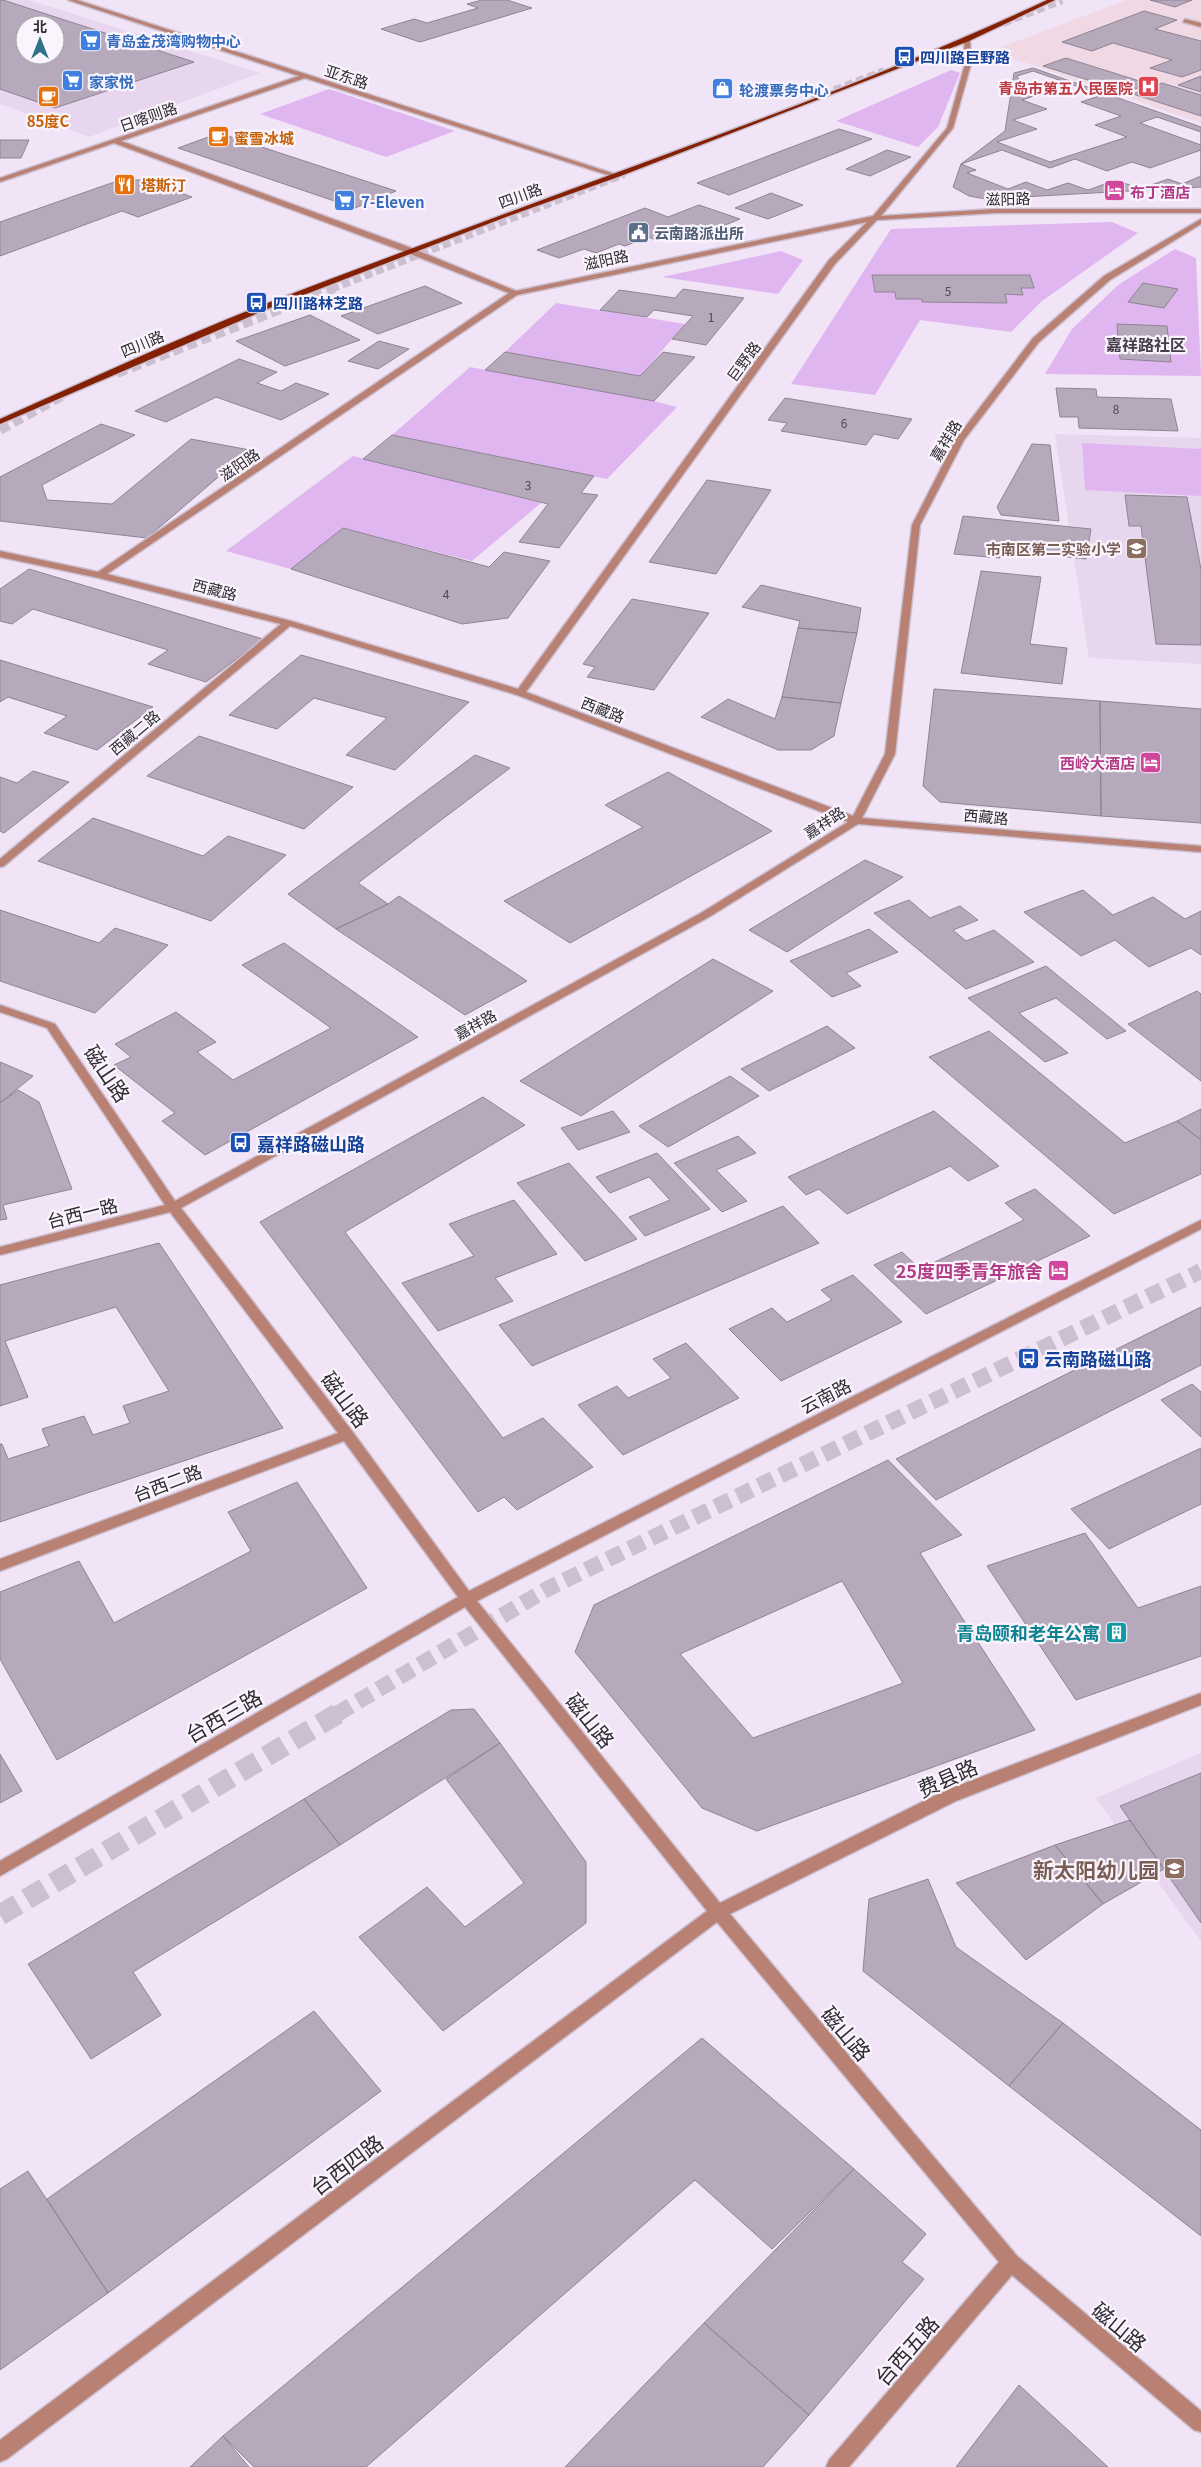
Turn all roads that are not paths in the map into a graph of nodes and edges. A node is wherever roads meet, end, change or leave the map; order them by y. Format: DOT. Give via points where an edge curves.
graph roads {
  1 [pos="71,0"];
  2 [pos="1052,0"];
  3 [pos="1185,21"];
  4 [pos="1201,25"];
  5 [pos="967,40"];
  6 [pos="304,76"];
  7 [pos="115,141"];
  8 [pos="616,176"];
  9 [pos="0,180"];
  10 [pos="1201,211"];
  11 [pos="874,218"];
  12 [pos="1201,221"];
  13 [pos="411,251"];
  14 [pos="515,293"];
  15 [pos="0,422"];
  16 [pos="1,555"];
  17 [pos="100,575"];
  18 [pos="288,623"];
  19 [pos="520,693"];
  20 [pos="856,821"];
  21 [pos="1201,849"];
  22 [pos="0,864"];
  23 [pos="0,1008"];
  24 [pos="173,1207"];
  25 [pos="1201,1224"];
  26 [pos="0,1251"];
  27 [pos="347,1435"];
  28 [pos="0,1565"];
  29 [pos="467,1599"];
  30 [pos="1201,1699"];
  31 [pos="0,1868"];
  32 [pos="718,1912"];
  33 [pos="1011,2262"];
  34 [pos="1201,2423"];
  35 [pos="0,2452"];
  36 [pos="836,2467"];
  1 -- 6 [label="street, 亚东路"];
  2 -- 5 [label="main road, 四川路"];
  3 -- 4 [label="street"];
  5 -- 8 [label="main road, 四川路"];
  5 -- 11 [label="street, 巨野路" via="968,64 950,128"];
  6 -- 7 [label="street, 日喀则路"];
  6 -- 8 [label="street, 亚东路"];
  7 -- 9 [label="street, 日喀则路"];
  7 -- 13 [label="street"];
  8 -- 13 [label="main road, 四川路"];
  10 -- 11 [label="street, 滋阳路" via="995,211"];
  11 -- 14 [label="street, 滋阳路"];
  11 -- 19 [label="street, 巨野路" via="832,262"];
  12 -- 20 [label="street, 嘉祥路" via="1107,278 1036,340 960,439 916,525 890,754"];
  13 -- 14 [label="street"];
  13 -- 15 [label="main road, 四川路" via="175,344"];
  14 -- 17 [label="street, 滋阳路"];
  16 -- 17 [label="street, 西藏路"];
  17 -- 18 [label="street, 西藏路"];
  18 -- 19 [label="street, 西藏路"];
  18 -- 22 [label="street, 西藏二路"];
  19 -- 20 [label="street, 西藏路"];
  20 -- 21 [label="street, 西藏路"];
  20 -- 24 [label="street, 嘉祥路" via="705,915"];
  23 -- 24 [label="street, 磁山路" via="51,1026"];
  24 -- 26 [label="street, 台西一路"];
  24 -- 27 [label="street, 磁山路"];
  25 -- 29 [label="street, 云南路"];
  27 -- 28 [label="street, 台西二路"];
  27 -- 29 [label="street, 磁山路"];
  29 -- 31 [label="street, 台西三路"];
  29 -- 32 [label="street, 磁山路"];
  30 -- 32 [label="street, 费县路" via="950,1796"];
  32 -- 33 [label="street, 磁山路"];
  32 -- 35 [label="street, 台西四路"];
  33 -- 34 [label="street, 磁山路"];
  33 -- 36 [label="street, 台西五路"];
}
